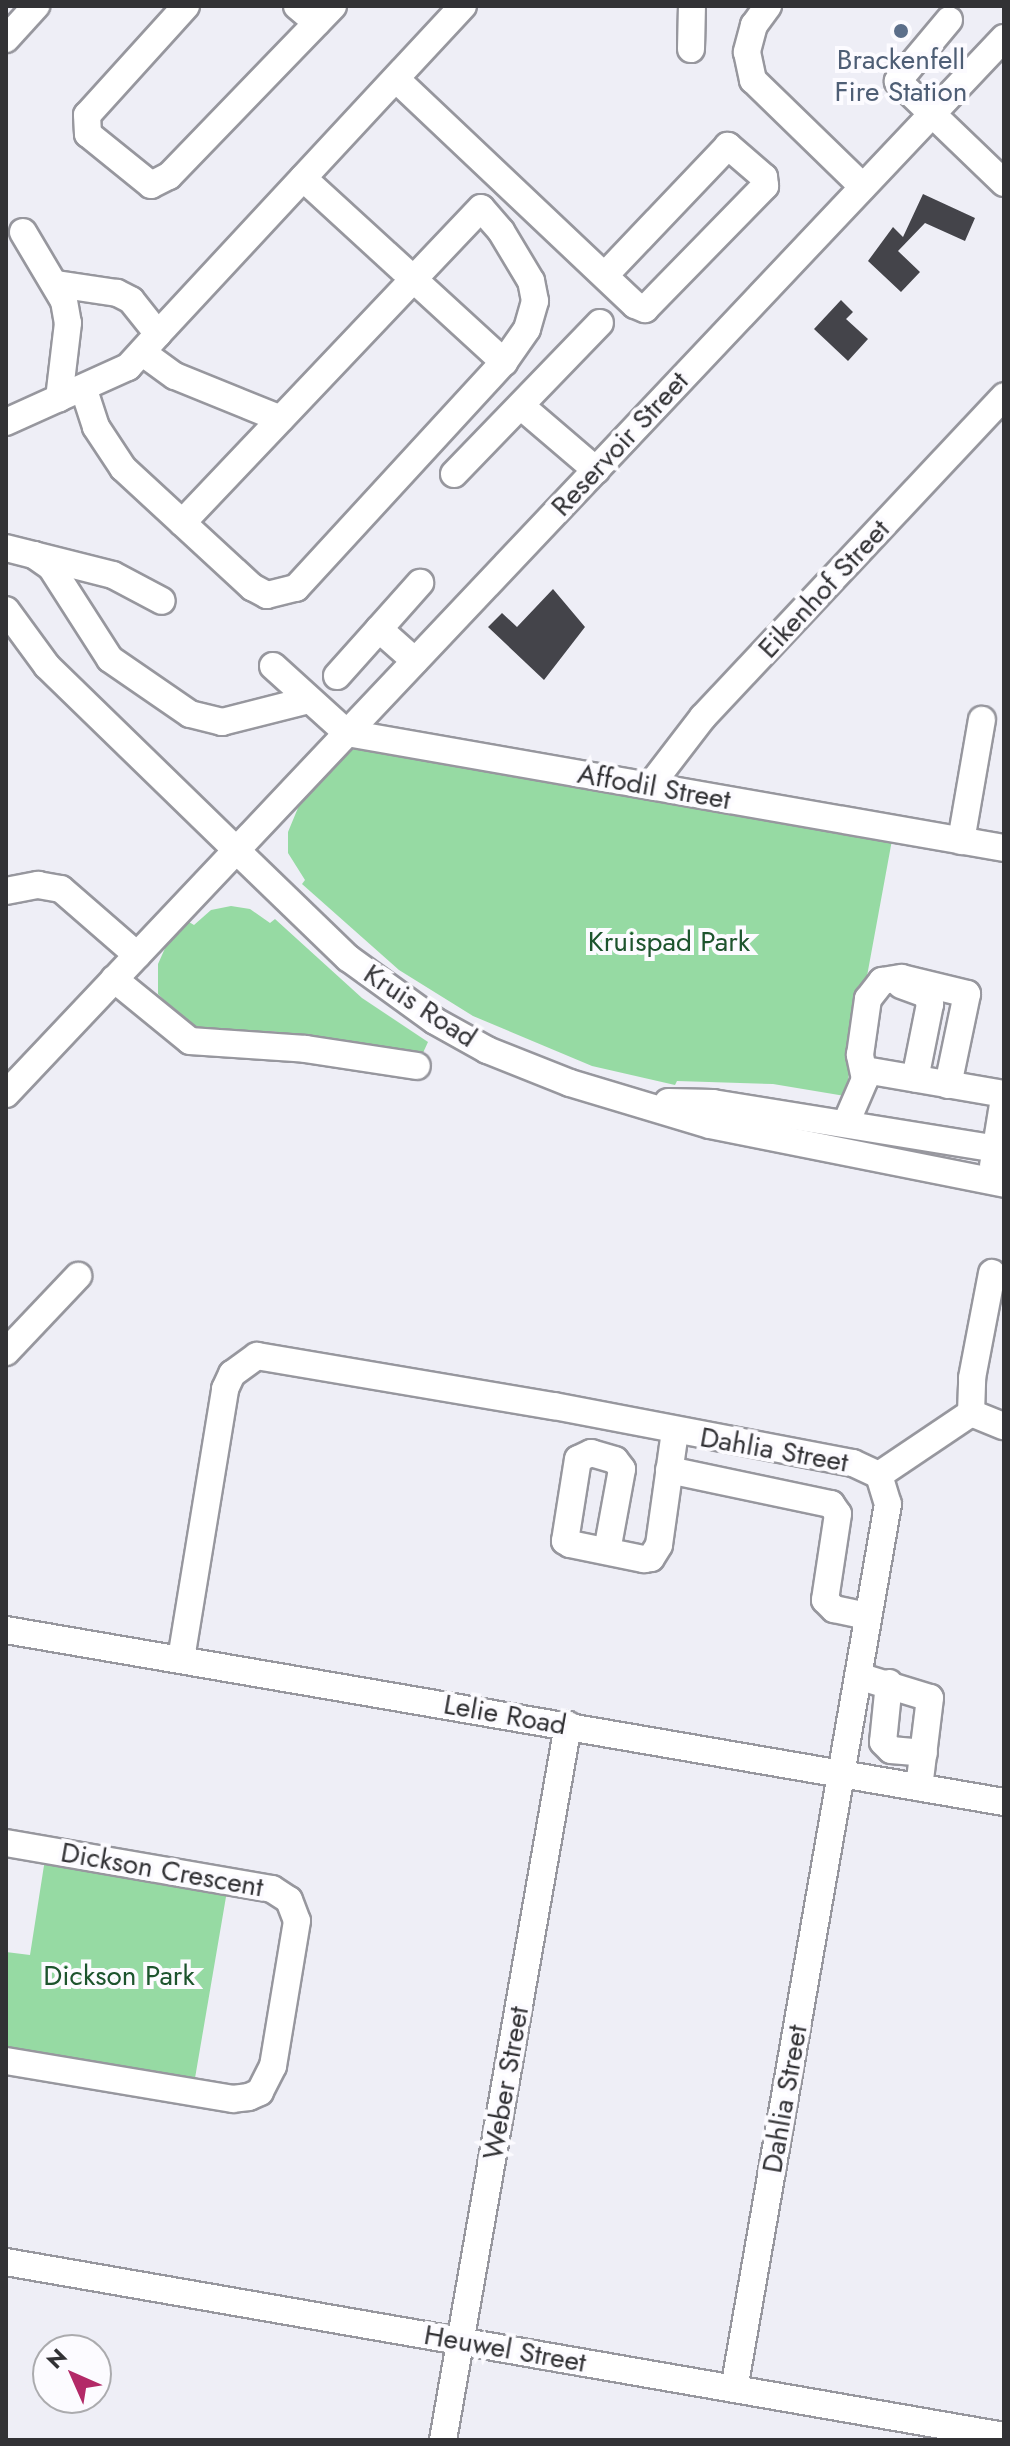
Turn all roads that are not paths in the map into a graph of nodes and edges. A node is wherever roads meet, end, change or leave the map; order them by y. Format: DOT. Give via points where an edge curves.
graph roads {
  1 [pos="36,6"];
  2 [pos="186,6"];
  3 [pos="463,6"];
  4 [pos="692,6"];
  5 [pos="768,6"];
  6 [pos="316,12"];
  7 [pos="949,20"];
  8 [pos="1004,38"];
  9 [pos="6,39"];
  10 [pos="691,49"];
  11 [pos="396,79"];
  12 [pos="931,115"];
  13 [pos="303,178"];
  14 [pos="505,181"];
  15 [pos="1004,183"];
  16 [pos="863,187"];
  17 [pos="481,208"];
  18 [pos="23,232"];
  19 [pos="605,275"];
  20 [pos="412,278"];
  21 [pos="57,284"];
  22 [pos="600,323"];
  23 [pos="150,344"];
  24 [pos="504,362"];
  25 [pos="84,390"];
  26 [pos="59,398"];
  27 [pos="521,406"];
  28 [pos="1000,408"];
  29 [pos="281,419"];
  30 [pos="6,422"];
  31 [pos="596,470"];
  32 [pos="454,474"];
  33 [pos="182,523"];
  34 [pos="6,548"];
  35 [pos="34,555"];
  36 [pos="420,583"];
  37 [pos="162,601"];
  38 [pos="6,610"];
  39 [pos="379,629"];
  40 [pos="415,661"];
  41 [pos="273,666"];
  42 [pos="337,676"];
  43 [pos="309,700"];
  44 [pos="982,720"];
  45 [pos="347,733"];
  46 [pos="650,786"];
  47 [pos="961,841"];
  48 [pos="1004,848"];
  49 [pos="236,850"];
  50 [pos="6,891"];
  51 [pos="137,955"];
  52 [pos="114,979"];
  53 [pos="882,981"];
  54 [pos="417,1066"];
  55 [pos="874,1072"];
  56 [pos="915,1079"];
  57 [pos="948,1085"];
  58 [pos="6,1094"];
  59 [pos="1004,1096"];
  60 [pos="640,1102"];
  61 [pos="846,1123"];
  62 [pos="876,1129"];
  63 [pos="1000,1149"];
  64 [pos="997,1183"];
  65 [pos="992,1273"];
  66 [pos="78,1276"];
  67 [pos="6,1352"];
  68 [pos="971,1413"];
  69 [pos="1004,1426"];
  70 [pos="675,1431"];
  71 [pos="669,1470"];
  72 [pos="879,1475"];
  73 [pos="607,1551"];
  74 [pos="868,1616"];
  75 [pos="6,1630"];
  76 [pos="181,1659"];
  77 [pos="858,1676"];
  78 [pos="889,1683"];
  79 [pos="568,1725"];
  80 [pos="924,1753"];
  81 [pos="841,1774"];
  82 [pos="919,1787"];
  83 [pos="1004,1802"];
  84 [pos="6,1843"];
  85 [pos="6,2061"];
  86 [pos="6,2262"];
  87 [pos="461,2341"];
  88 [pos="734,2389"];
  89 [pos="1004,2436"];
  90 [pos="443,2440"];
  1 -- 9 [label="street"];
  2 -- 6 [label="street" via="87,115 88,134 151,185 169,176"];
  3 -- 11 [label="street"];
  4 -- 10 [label="street"];
  5 -- 16 [label="street" via="754,25 747,52 753,80"];
  7 -- 12 [label="street" via="898,81"];
  8 -- 12 [label="street, Reservoir Street"];
  11 -- 13 [label="street"];
  11 -- 14 [label="street"];
  12 -- 15 [label="street"];
  12 -- 16 [label="street, Reservoir Street"];
  13 -- 20 [label="street"];
  13 -- 23 [label="street"];
  14 -- 17 [label="street"];
  14 -- 19 [label="street"];
  16 -- 31 [label="street, Reservoir Street"];
  17 -- 20 [label="street"];
  17 -- 24 [label="street" via="531,281 535,301 527,329"];
  18 -- 21 [label="street"];
  19 -- 19 [label="street" via="635,305 650,307 765,186 764,177 728,146"];
  20 -- 24 [label="street"];
  20 -- 29 [label="street"];
  21 -- 23 [label="street" via="131,300"];
  21 -- 26 [label="street" via="68,323"];
  22 -- 27 [label="street"];
  23 -- 25 [label="street"];
  23 -- 29 [label="street" via="175,376"];
  24 -- 33 [label="street" via="296,588 267,595 252,587"];
  25 -- 26 [label="street"];
  25 -- 33 [label="street" via="107,449"];
  26 -- 30 [label="street"];
  27 -- 31 [label="street"];
  27 -- 32 [label="street"];
  28 -- 46 [label="street, Eikenhof Street" via="703,717"];
  29 -- 33 [label="street"];
  31 -- 40 [label="street, Reservoir Street"];
  34 -- 35 [label="street"];
  35 -- 37 [label="street" via="113,575"];
  35 -- 43 [label="street" via="51,567 110,659 190,714 234,721"];
  36 -- 39 [label="street"];
  38 -- 49 [label="street, Kruis Road" via="47,666"];
  39 -- 40 [label="street"];
  39 -- 42 [label="street"];
  40 -- 45 [label="street, Reservoir Street"];
  41 -- 43 [label="street"];
  43 -- 45 [label="street"];
  44 -- 47 [label="street"];
  45 -- 46 [label="street, Affodil Street"];
  45 -- 49 [label="street, Reservoir Street"];
  46 -- 47 [label="street, Affodil Street"];
  47 -- 48 [label="street, Affodil Street"];
  49 -- 51 [label="street"];
  49 -- 60 [label="street, Kruis Road" via="348,958 435,1021 503,1057"];
  50 -- 51 [label="street" via="38,885 61,889"];
  51 -- 52 [label="street"];
  52 -- 54 [label="street, Kruis Road" via="190,1041 306,1049"];
  52 -- 58 [label="street"];
  53 -- 55 [label="street" via="868,999 860,1050"];
  53 -- 56 [label="street" via="921,991 929,999"];
  53 -- 57 [label="street" via="902,978 959,989 968,996"];
  55 -- 56 [label="street"];
  55 -- 61 [label="street"];
  55 -- 62 [label="street"];
  56 -- 57 [label="street"];
  57 -- 59 [label="street"];
  59 -- 63 [label="street"];
  60 -- 61 [label="street, Kruis Road" via="713,1103"];
  60 -- 64 [label="street, Kruis Road" via="710,1125"];
  61 -- 62 [label="street, Kruis Road"];
  62 -- 63 [label="street, Kruis Road"];
  63 -- 64 [label="street"];
  65 -- 68 [label="street" via="972,1378"];
  66 -- 67 [label="street"];
  68 -- 69 [label="street"];
  68 -- 72 [label="street"];
  70 -- 71 [label="street"];
  70 -- 72 [label="street, Dahlia Street" via="853,1463"];
  70 -- 76 [label="street, Dahlia Street" via="276,1356 244,1362 225,1389"];
  71 -- 73 [label="street" via="656,1554 644,1559"];
  71 -- 74 [label="street" via="831,1504 838,1514 825,1600 834,1609"];
  72 -- 74 [label="street, Dahlia Street" via="888,1504"];
  74 -- 77 [label="street, Dahlia Street"];
  75 -- 76 [label="street, Lelie Road"];
  76 -- 79 [label="street, Lelie Road"];
  77 -- 78 [label="street"];
  77 -- 81 [label="street, Dahlia Street"];
  78 -- 80 [label="street" via="930,1698"];
  78 -- 80 [label="street" via="883,1742 891,1750"];
  79 -- 81 [label="street, Lelie Road"];
  79 -- 87 [label="street, Weber Street"];
  80 -- 82 [label="street"];
  81 -- 82 [label="street, Lelie Road"];
  81 -- 88 [label="street, Dahlia Street"];
  82 -- 83 [label="street, Lelie Road"];
  84 -- 85 [label="street, Dickson Crescent" via="272,1889 289,1900 297,1921 273,2066 260,2092 233,2099"];
  86 -- 87 [label="street, Heuwel Street"];
  87 -- 88 [label="street, Heuwel Street"];
  87 -- 90 [label="street, Weber Street"];
  88 -- 89 [label="street, Heuwel Street"];
}
